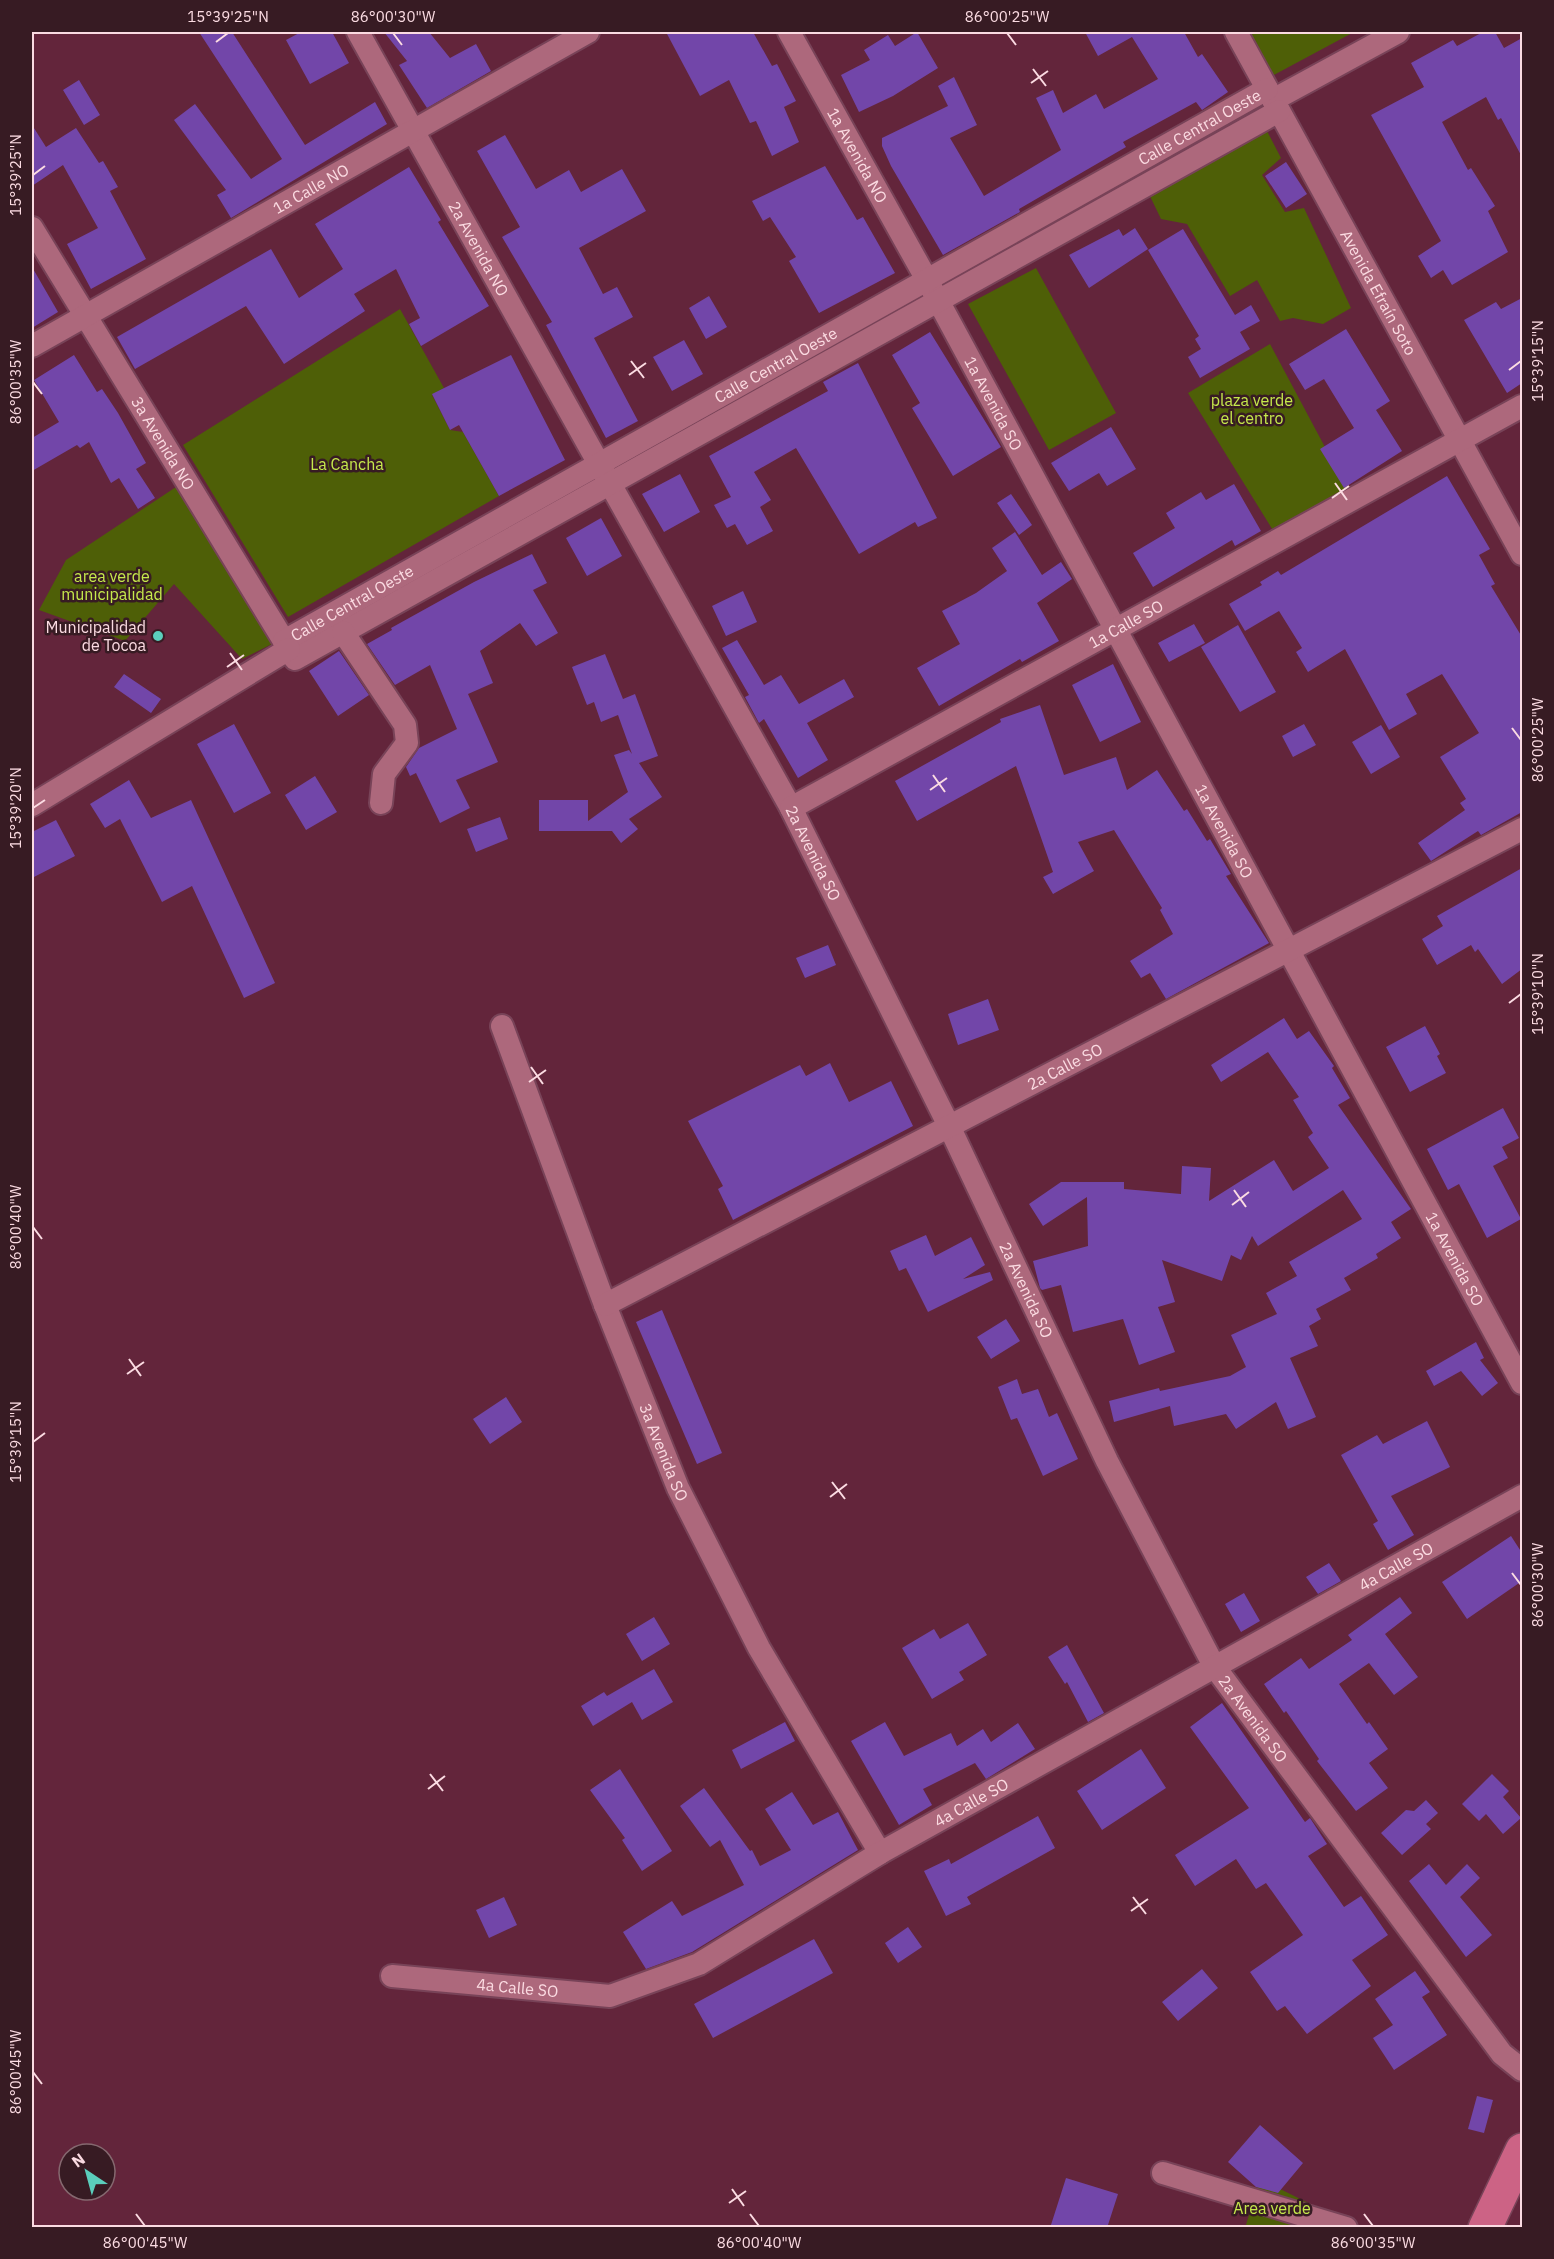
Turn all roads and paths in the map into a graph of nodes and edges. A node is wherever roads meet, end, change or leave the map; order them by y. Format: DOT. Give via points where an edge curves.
graph roads {
  1 [pos="358,32"];
  2 [pos="588,32"];
  3 [pos="789,32"];
  4 [pos="1236,32"];
  5 [pos="1398,32"];
  6 [pos="1273,100"];
  7 [pos="413,128"];
  8 [pos="32,228"];
  9 [pos="927,280"];
  10 [pos="938,301"];
  11 [pos="85,317"];
  12 [pos="32,346"];
  13 [pos="1522,406"];
  14 [pos="1461,441"];
  15 [pos="606,473"];
  16 [pos="1522,554"];
  17 [pos="1116,630"];
  18 [pos="343,632"];
  19 [pos="289,650"];
  20 [pos="381,803"];
  21 [pos="32,805"];
  22 [pos="791,808"];
  23 [pos="1522,829"];
  24 [pos="1289,950"];
  25 [pos="502,1026"];
  26 [pos="949,1126"];
  27 [pos="605,1305"];
  28 [pos="1522,1383"];
  29 [pos="1522,1496"];
  30 [pos="1214,1666"];
  31 [pos="880,1853"];
  32 [pos="392,1976"];
  33 [pos="1522,2070"];
  34 [pos="1521,2159"];
  35 [pos="1163,2173"];
  36 [pos="1346,2228"];
  37 [pos="1485,2228"];
  1 -- 7 [label="street, 2a Avenida NO"];
  2 -- 7 [label="street, 1a Calle NO"];
  3 -- 9 [label="street, 1a Avenida NO"];
  4 -- 6 [label="street, Avenida Efraín Soto"];
  5 -- 6 [label="street, Calle Central Oeste"];
  6 -- 9 [label="street, Calle Central Oeste"];
  6 -- 10 [label="street"];
  6 -- 14 [label="street, Avenida Efraín Soto"];
  7 -- 11 [label="street, 1a Calle NO"];
  7 -- 15 [label="street, 2a Avenida NO"];
  8 -- 11 [label="street, 3a Avenida NO"];
  9 -- 10 [label="street, 1a Avenida SO"];
  9 -- 15 [label="street, Calle Central Oeste"];
  10 -- 15 [label="street"];
  10 -- 17 [label="street, 1a Avenida SO"];
  11 -- 12 [label="street, 1a Calle NO"];
  11 -- 19 [label="street, 3a Avenida NO"];
  13 -- 14 [label="street, 1a Calle SO"];
  14 -- 16 [label="street, Avenida Efraín Soto"];
  14 -- 17 [label="street, 1a Calle SO"];
  15 -- 18 [label="street"];
  15 -- 19 [label="street, Calle Central Oeste"];
  15 -- 22 [label="street, 2a Avenida SO"];
  17 -- 22 [label="street, 1a Calle SO"];
  17 -- 24 [label="street, 1a Avenida SO"];
  18 -- 19 [label="street"];
  18 -- 20 [label="street" via="405,725 407,744 384,774"];
  19 -- 21 [label="street, Calle Central Oeste"];
  22 -- 26 [label="street, 2a Avenida SO"];
  23 -- 24 [label="street, 2a Calle SO"];
  24 -- 26 [label="street, 2a Calle SO"];
  24 -- 28 [label="street, 1a Avenida SO"];
  25 -- 27 [label="street, 3a Avenida SO"];
  26 -- 27 [label="street, 2a Calle SO"];
  26 -- 30 [label="street, 2a Avenida SO" via="1107,1461"];
  27 -- 31 [label="street, 3a Avenida SO" via="684,1499 759,1648"];
  29 -- 30 [label="street, 4a Calle SO"];
  30 -- 31 [label="street, 4a Calle SO"];
  30 -- 33 [label="street, 2a Avenida SO" via="1502,2054"];
  31 -- 32 [label="street, 4a Calle SO" via="699,1964 610,1996"];
  34 -- 37 [label="main road"];
  35 -- 36 [label="street"];
}
